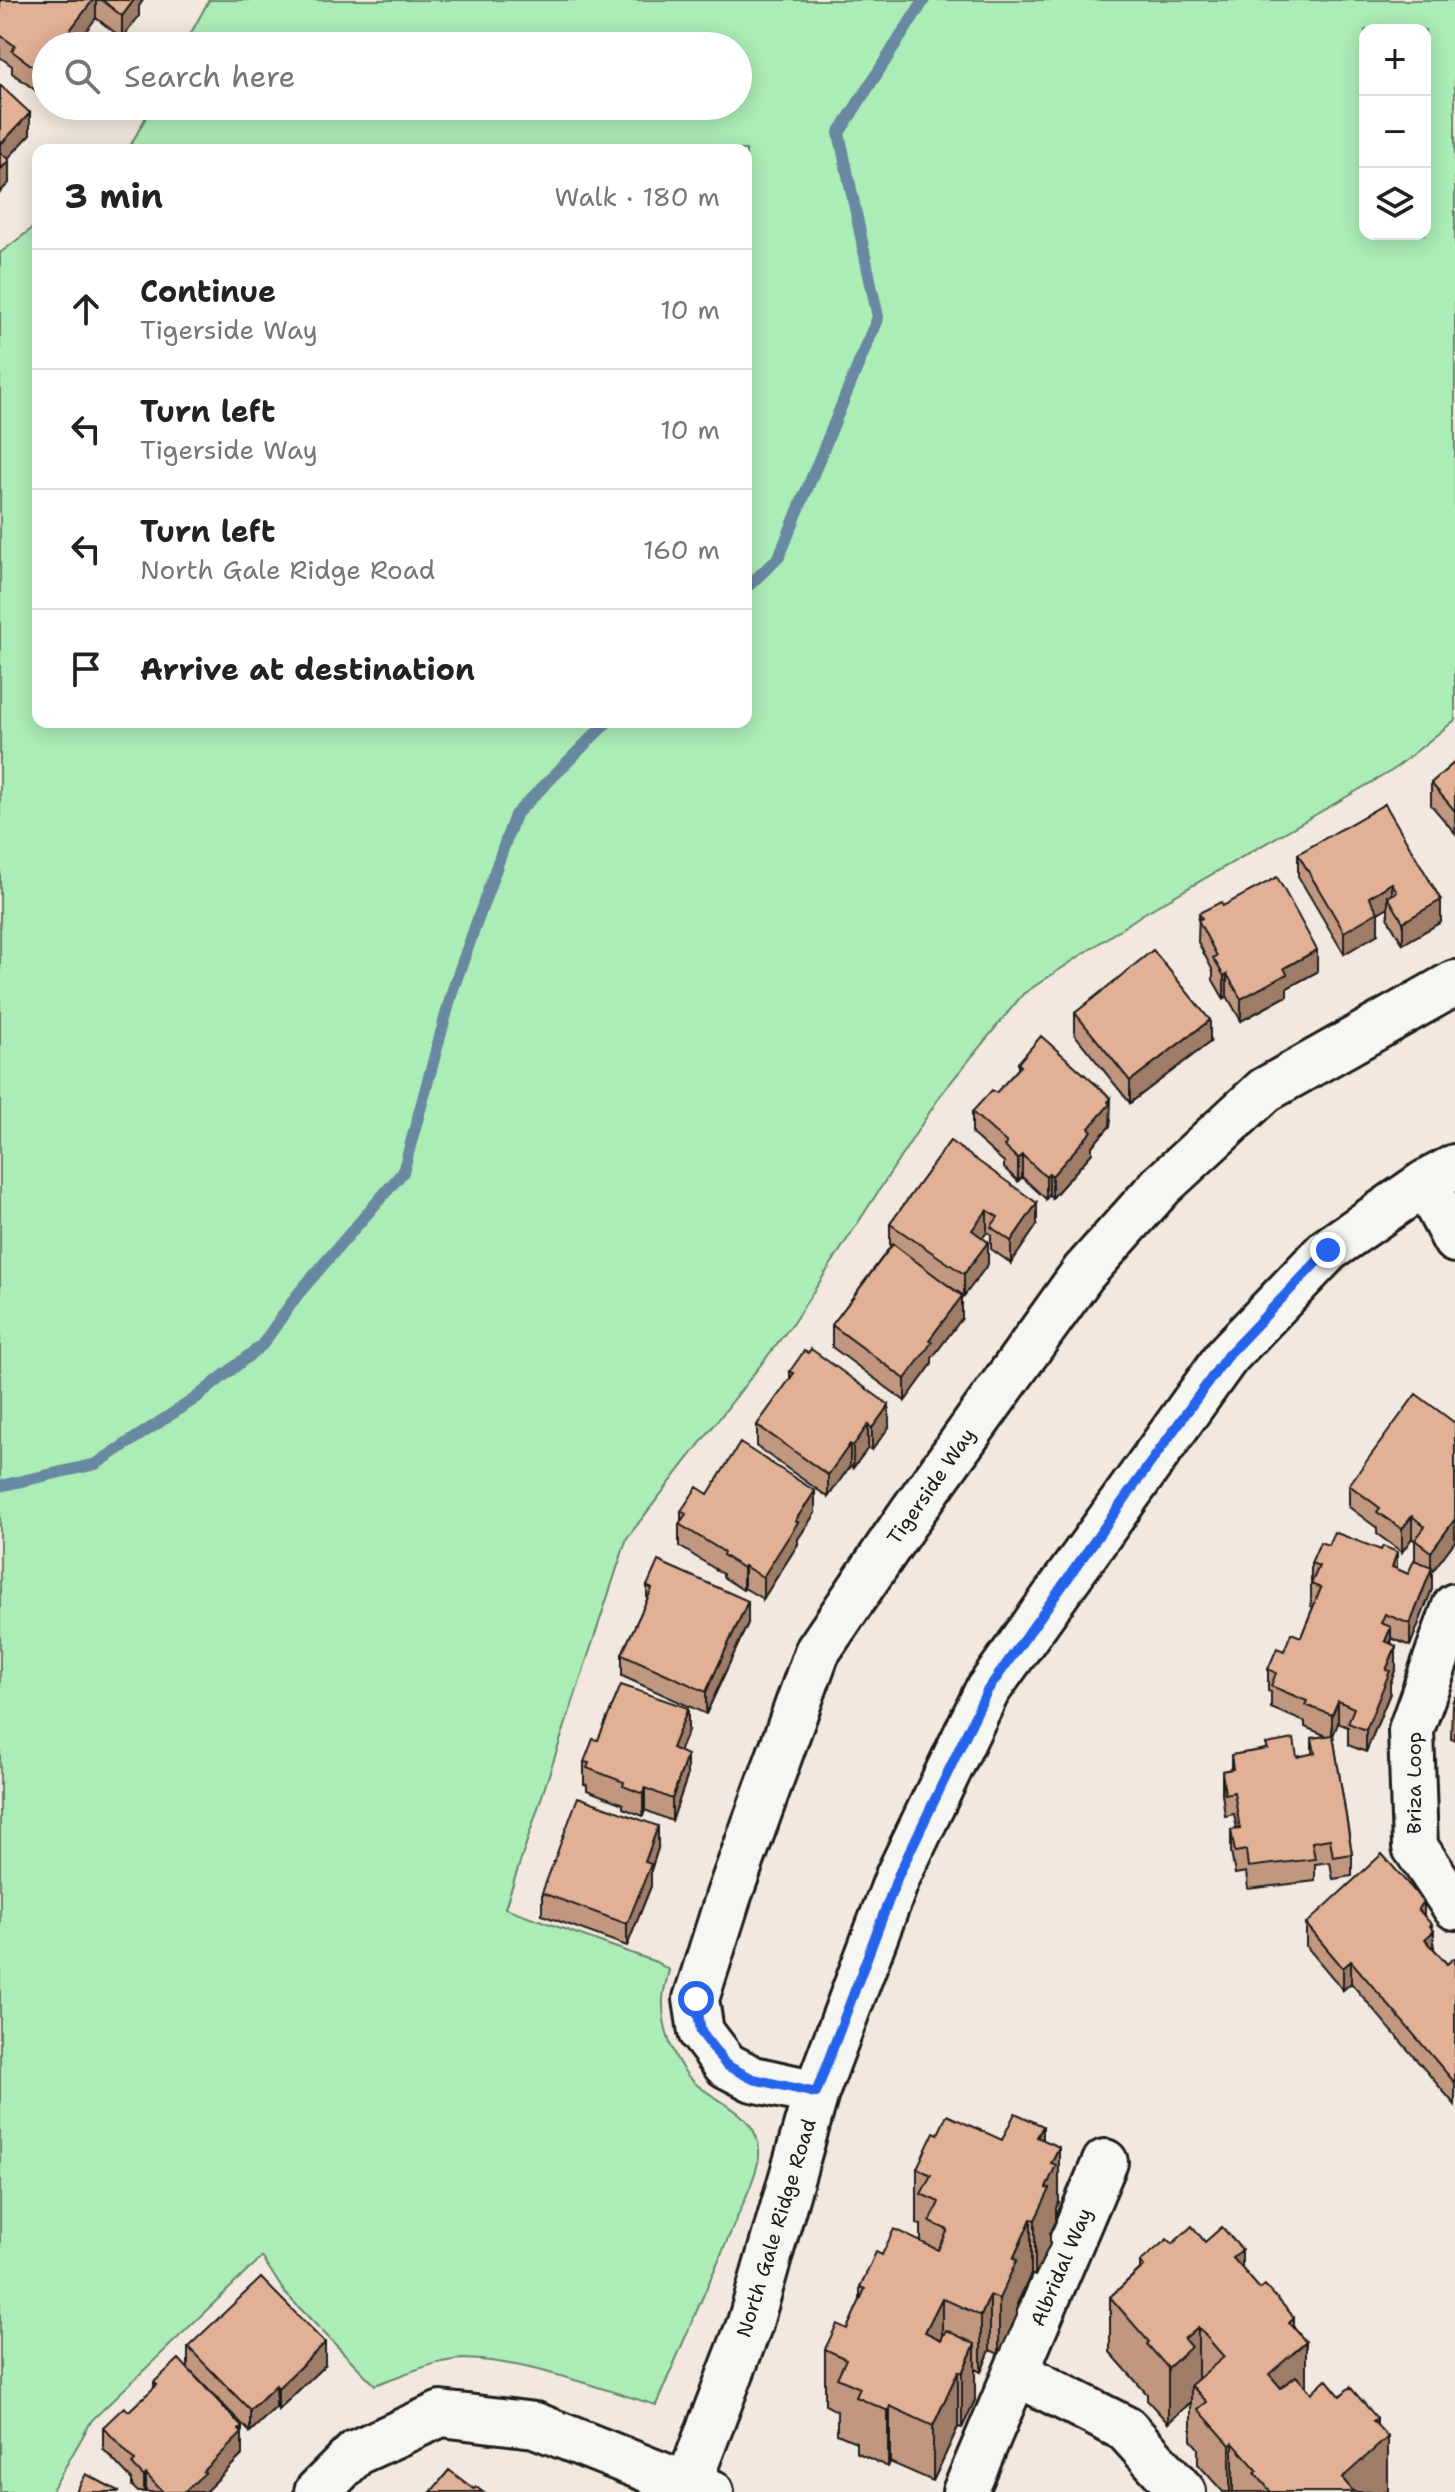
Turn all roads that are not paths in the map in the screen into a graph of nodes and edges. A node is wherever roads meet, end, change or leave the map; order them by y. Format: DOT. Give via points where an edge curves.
graph roads {
  1 [pos="1455,983"];
  2 [pos="1440,1175"];
  3 [pos="1455,1240"];
  4 [pos="1455,1606"];
  5 [pos="1455,1907"];
  6 [pos="816,2093"];
  7 [pos="1105,2162"];
  8 [pos="1016,2373"];
  9 [pos="694,2490"];
  10 [pos="317,2492"];
  11 [pos="965,2492"];
  12 [pos="1183,2492"];
  1 -- 6 [label="street, Tigerside Way" via="1265,1090 1161,1186 1084,1272 817,1652 696,1999 701,2032 726,2065 753,2079"];
  2 -- 3 [label="street"];
  2 -- 6 [label="street, North Gale Ridge Road" via="1328,1250 1227,1356 987,1691 898,1876"];
  4 -- 5 [label="street, Briza Loop" via="1411,1730 1415,1847"];
  6 -- 9 [label="street, North Gale Ridge Road" via="750,2323"];
  7 -- 8 [label="street, Albridal Way"];
  8 -- 11 [label="street, Albridal Way"];
  8 -- 12 [label="street" via="1126,2429"];
  9 -- 10 [label="street" via="535,2425 441,2414 357,2452"];
}
